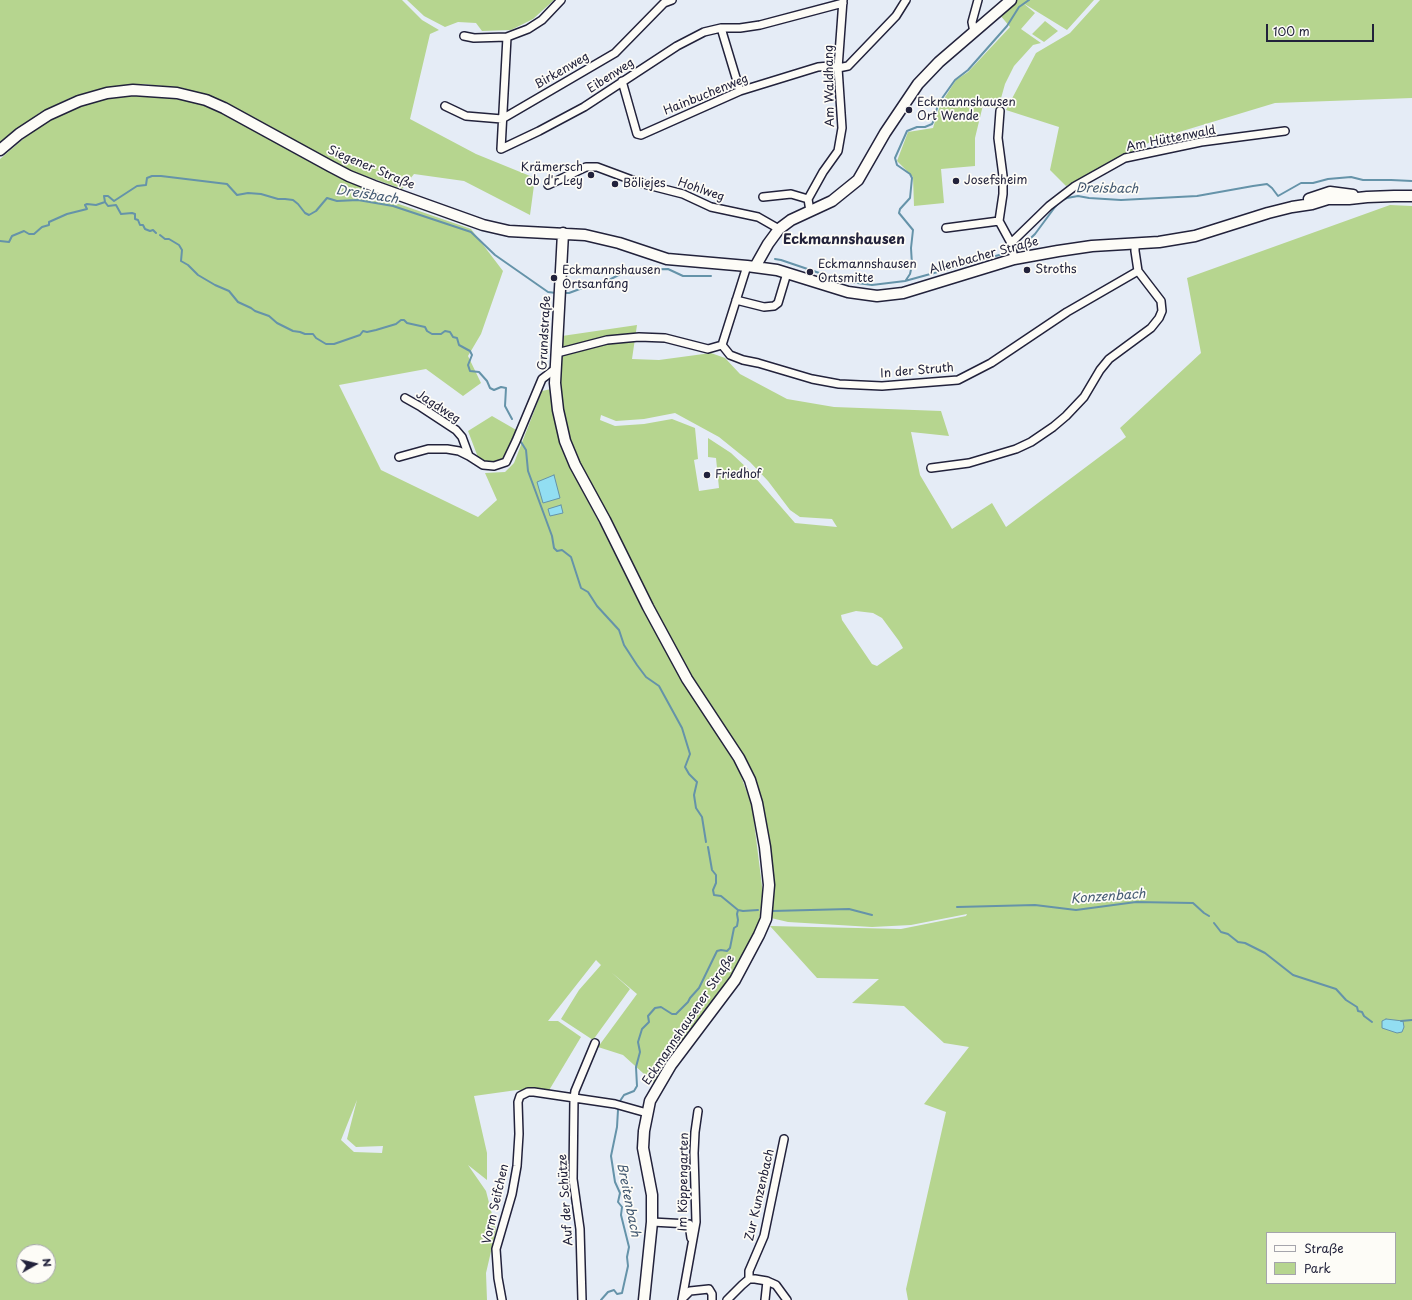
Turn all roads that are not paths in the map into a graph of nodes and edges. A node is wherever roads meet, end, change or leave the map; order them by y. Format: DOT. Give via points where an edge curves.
graph roads {
  1 [pos="561,0"];
  2 [pos="672,0"];
  3 [pos="906,0"];
  4 [pos="978,0"];
  5 [pos="1011,0"];
  6 [pos="843,1"];
  7 [pos="721,28"];
  8 [pos="974,32"];
  9 [pos="464,36"];
  10 [pos="507,37"];
  11 [pos="838,68"];
  12 [pos="622,81"];
  13 [pos="740,91"];
  14 [pos="445,106"];
  15 [pos="1000,111"];
  16 [pos="502,119"];
  17 [pos="1285,132"];
  18 [pos="0,150"];
  19 [pos="548,185"];
  20 [pos="1412,196"];
  21 [pos="763,197"];
  22 [pos="808,199"];
  23 [pos="810,211"];
  24 [pos="999,220"];
  25 [pos="946,228"];
  26 [pos="779,229"];
  27 [pos="563,233"];
  28 [pos="1135,244"];
  29 [pos="1012,251"];
  30 [pos="751,266"];
  31 [pos="1138,271"];
  32 [pos="787,273"];
  33 [pos="736,300"];
  34 [pos="722,345"];
  35 [pos="557,353"];
  36 [pos="555,369"];
  37 [pos="404,398"];
  38 [pos="470,456"];
  39 [pos="399,457"];
  40 [pos="931,468"];
  41 [pos="768,900"];
  42 [pos="595,1043"];
  43 [pos="574,1098"];
  44 [pos="698,1111"];
  45 [pos="647,1113"];
  46 [pos="784,1139"];
  47 [pos="652,1222"];
  48 [pos="692,1241"];
  49 [pos="749,1279"];
  50 [pos="767,1281"];
  51 [pos="502,1300"];
  52 [pos="582,1300"];
  53 [pos="644,1300"];
  54 [pos="682,1300"];
  55 [pos="712,1300"];
  56 [pos="727,1300"];
  57 [pos="765,1300"];
  58 [pos="787,1300"];
  1 -- 10 [label="street" via="542,20"];
  2 -- 16 [label="street, Birkenweg" via="664,3 616,53"];
  3 -- 11 [label="street" via="896,16 848,66"];
  4 -- 8 [label="street" via="972,22"];
  5 -- 8 [label="main road"];
  6 -- 7 [label="street, Eibenweg" via="760,25"];
  6 -- 11 [label="street, Am Waldhang"];
  7 -- 12 [label="street, Eibenweg" via="704,32 677,46"];
  7 -- 13 [label="street"];
  8 -- 23 [label="main road" via="918,84 885,133 858,180 832,201"];
  9 -- 10 [label="street"];
  10 -- 16 [label="street, Eibenweg"];
  11 -- 13 [label="street, Hainbuchenweg" via="818,67"];
  11 -- 22 [label="street, Am Waldhang" via="842,128 838,151"];
  12 -- 13 [label="street, Hainbuchenweg" via="637,134 640,135"];
  12 -- 16 [label="street, Eibenweg" via="584,107 501,149"];
  14 -- 16 [label="street" via="466,116"];
  15 -- 24 [label="street" via="998,138 1003,194"];
  17 -- 29 [label="street, Am Hüttenwald" via="1201,142 1125,158 1075,186 1049,206"];
  18 -- 27 [label="main road, Siegener Straße" via="48,115 79,100 133,90 178,93 206,100 224,108 330,166 374,186 509,231"];
  19 -- 26 [label="street, Hohlweg" via="586,167 597,167 640,183 683,194 711,207 758,217"];
  20 -- 28 [label="main road, Allenbacher Straße" via="1328,200 1292,207 1195,236"];
  21 -- 22 [label="street" via="791,194"];
  22 -- 23 [label="street"];
  23 -- 26 [label="main road"];
  24 -- 25 [label="street"];
  24 -- 29 [label="street"];
  26 -- 30 [label="main road"];
  27 -- 30 [label="main road, Siegener Straße" via="619,243 667,259"];
  27 -- 35 [label="main road, Grundstraße"];
  28 -- 29 [label="main road, Allenbacher Straße"];
  28 -- 31 [label="street"];
  29 -- 32 [label="main road, Allenbacher Straße" via="903,293 877,296 848,292"];
  30 -- 32 [label="main road, Allenbacher Straße"];
  30 -- 33 [label="street"];
  31 -- 34 [label="street, In der Struth" via="1067,312 991,363 958,380 882,386 839,384 742,360 730,355"];
  31 -- 40 [label="street" via="1161,301 1162,311 1159,318 1151,328 1108,359 1084,397 1066,416 1031,442 1016,449 969,462"];
  32 -- 33 [label="street" via="778,304 764,308"];
  33 -- 34 [label="street"];
  34 -- 35 [label="street" via="708,349 665,338 640,337 606,340"];
  35 -- 36 [label="main road, Grundstraße"];
  36 -- 38 [label="street" via="542,379 506,462 494,466 483,465"];
  36 -- 41 [label="main road, Grundstraße" via="558,410 565,441 575,465 687,679 739,758 750,780 765,847"];
  37 -- 38 [label="street, Jagdweg" via="456,430"];
  38 -- 39 [label="street" via="458,451 436,448"];
  41 -- 45 [label="main road, Eckmannshausener Straße" via="766,919 734,980 671,1065 650,1101"];
  42 -- 43 [label="street, Auf der Schütze"];
  43 -- 45 [label="street" via="615,1104"];
  43 -- 51 [label="street, Vorm Seifchen" via="528,1092 520,1096 516,1176 496,1249"];
  43 -- 52 [label="street, Auf der Schütze" via="572,1179 580,1229"];
  44 -- 48 [label="street, Im Köppengarten" via="694,1153 696,1222"];
  45 -- 47 [label="main road, Eckmannshausener Straße" via="643,1148 652,1196"];
  46 -- 49 [label="street, Zur Kunzenbach" via="764,1236 749,1271"];
  47 -- 48 [label="street" via="689,1224"];
  47 -- 53 [label="main road, Eckmannshausener Straße"];
  48 -- 54 [label="street, Im Köppengarten"];
  49 -- 50 [label="street"];
  49 -- 56 [label="street"];
  50 -- 57 [label="street"];
  50 -- 58 [label="street" via="779,1288"];
  54 -- 55 [label="street" via="690,1290 709,1289"];
}
